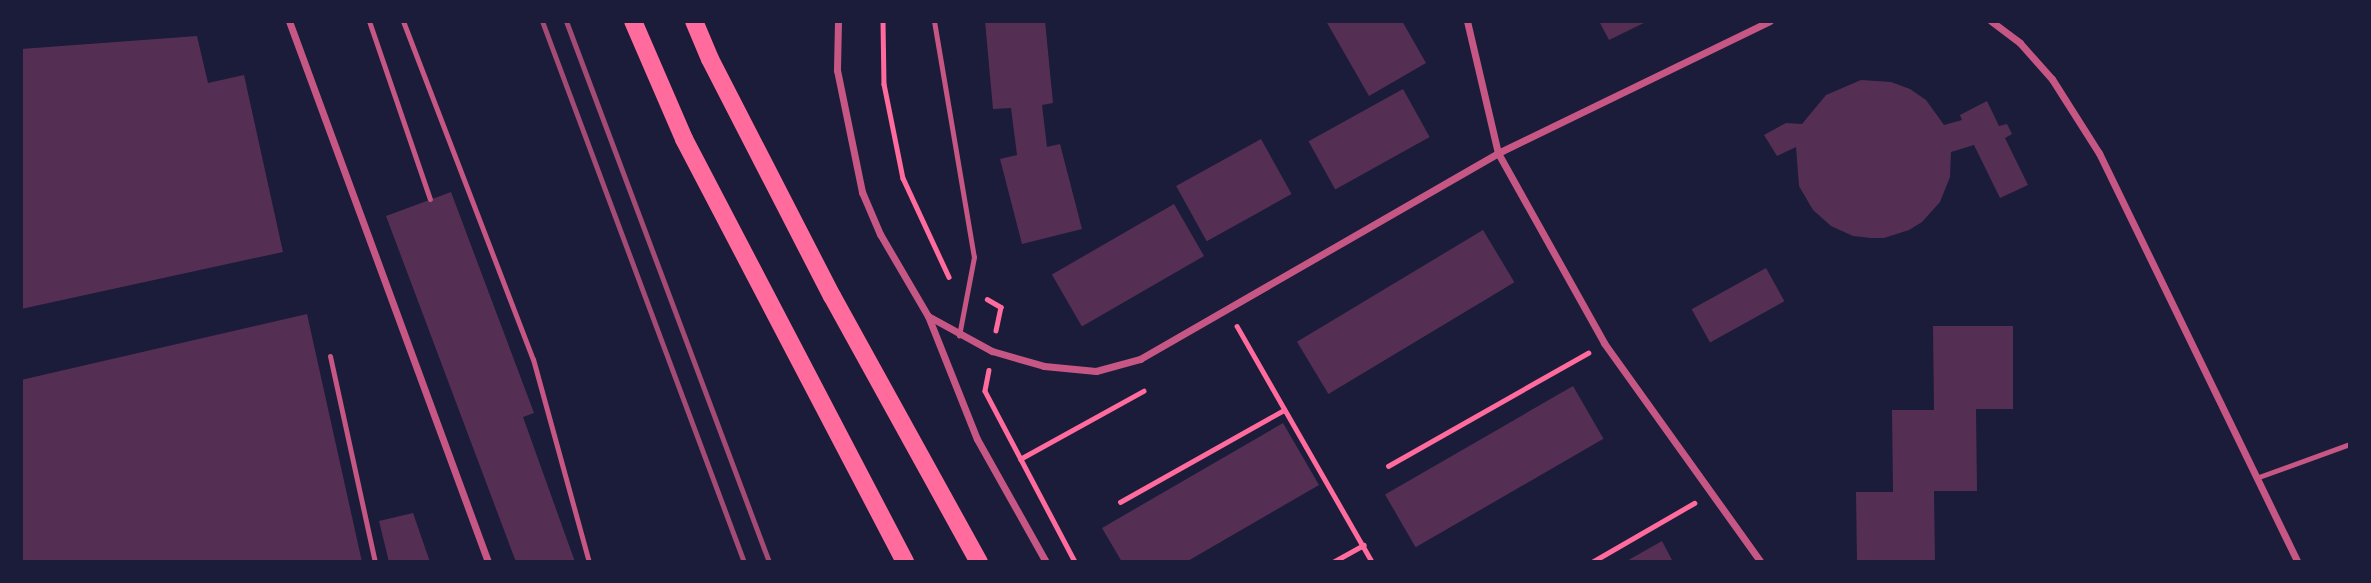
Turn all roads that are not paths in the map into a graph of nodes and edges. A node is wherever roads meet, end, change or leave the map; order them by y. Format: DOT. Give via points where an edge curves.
graph roads {
  1 [pos="289,21"];
  2 [pos="369,21"];
  3 [pos="403,21"];
  4 [pos="633,21"];
  5 [pos="694,21"];
  6 [pos="838,21"];
  7 [pos="934,21"];
  8 [pos="1467,21"];
  9 [pos="1770,21"];
  10 [pos="1991,21"];
  11 [pos="1498,153"];
  12 [pos="430,200"];
  13 [pos="928,316"];
  14 [pos="959,336"];
  15 [pos="330,356"];
  16 [pos="2350,444"];
  17 [pos="2256,478"];
  18 [pos="375,562"];
  19 [pos="488,562"];
  20 [pos="589,562"];
  21 [pos="905,562"];
  22 [pos="979,562"];
  23 [pos="1046,562"];
  24 [pos="1761,562"];
  25 [pos="2298,562"];
  1 -- 19 [label="street"];
  2 -- 12 [label="lane"];
  3 -- 20 [label="lane" via="533,359"];
  4 -- 21 [label="main road" via="684,139"];
  5 -- 22 [label="main road" via="832,296"];
  6 -- 13 [label="street" via="837,70 862,192 880,234"];
  7 -- 14 [label="lane" via="974,257"];
  8 -- 11 [label="street"];
  9 -- 11 [label="street"];
  10 -- 17 [label="street" via="2020,43 2052,79 2099,153"];
  11 -- 14 [label="street" via="1140,359 1096,371 1044,366"];
  11 -- 24 [label="street" via="1604,343"];
  13 -- 14 [label="street"];
  13 -- 23 [label="street" via="977,439"];
  15 -- 18 [label="lane"];
  16 -- 17 [label="lane"];
  17 -- 25 [label="street"];
}
